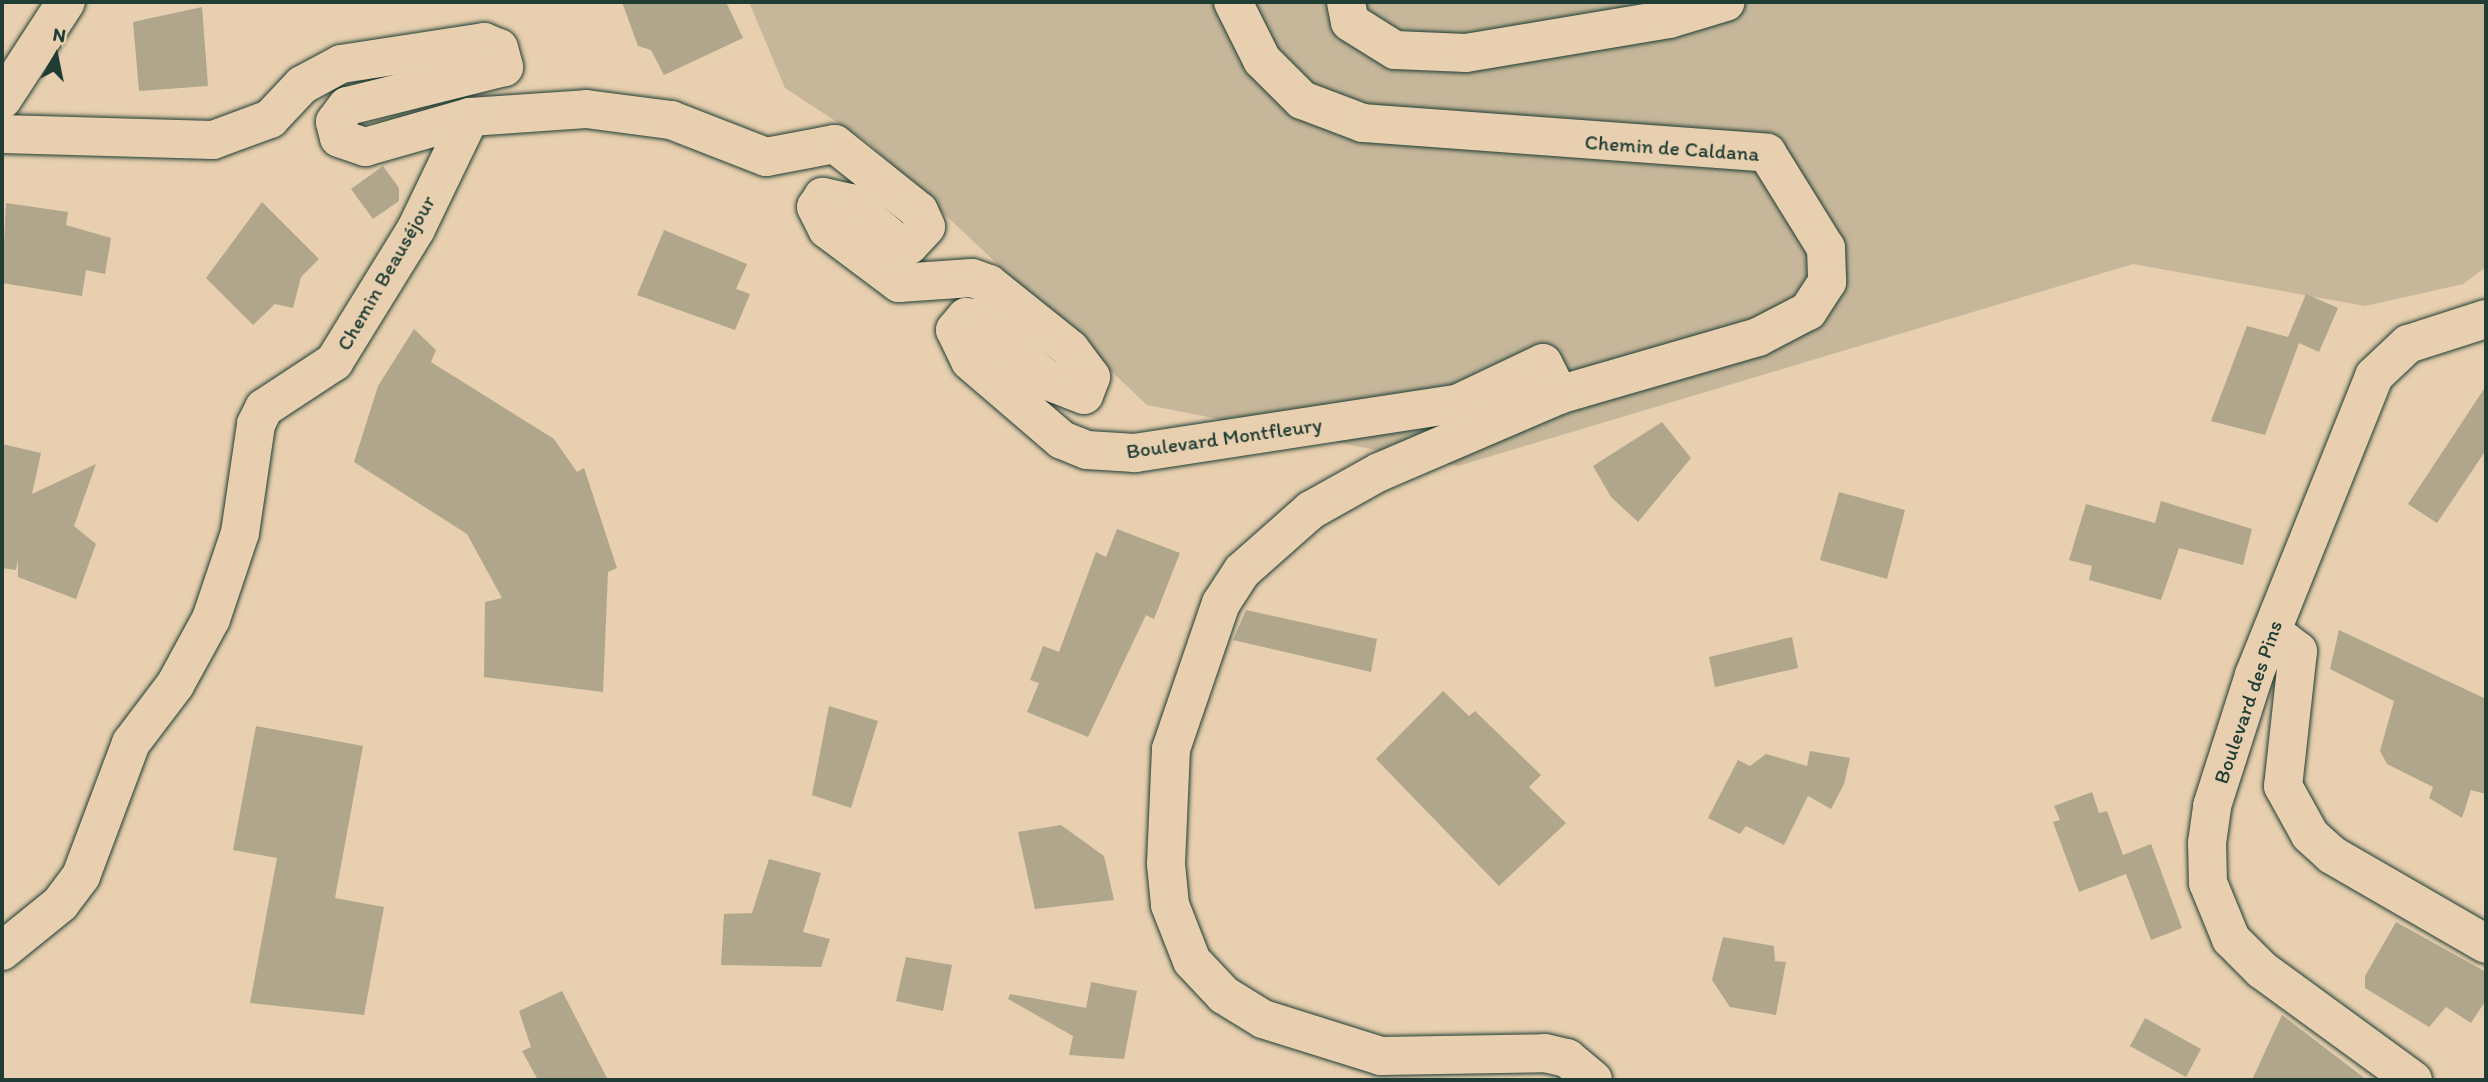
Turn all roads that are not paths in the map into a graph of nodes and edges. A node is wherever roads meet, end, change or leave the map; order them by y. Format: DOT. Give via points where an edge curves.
graph roads {
  1 [pos="66,2"];
  2 [pos="1233,2"];
  3 [pos="1346,2"];
  4 [pos="1726,2"];
  5 [pos="2,100"];
  6 [pos="470,117"];
  7 [pos="2,134"];
  8 [pos="2486,319"];
  9 [pos="1559,395"];
  10 [pos="2272,631"];
  11 [pos="2486,944"];
  12 [pos="2,951"];
  13 [pos="1593,1080"];
  14 [pos="2413,1080"];
  1 -- 5 [label="street"];
  2 -- 9 [label="street, Chemin de Caldana" via="1262,60 1302,100 1363,123 1768,153 1826,248 1827,282 1808,311 1758,337"];
  3 -- 4 [label="street" via="1350,22 1395,50 1466,53 1669,19"];
  6 -- 7 [label="street, Boulevard Montfleury" via="365,147 347,145 336,131 339,113 361,100 494,73 505,57 484,42 341,64 302,85 270,119 213,140"];
  6 -- 9 [label="street, Boulevard Montfleury" via="630,110 766,158 815,144 843,148 919,211 926,227 909,245 897,243 850,203 823,197 816,206 827,229 899,283 972,278 989,284 1070,349 1091,377 1084,394 1050,382 975,318 966,317 956,330 970,361 1062,440 1087,450 1135,453 1458,404 1543,363"];
  6 -- 12 [label="street, Chemin Beauséjour" via="416,229 334,362 264,408 256,424 240,533 211,620 175,685 131,743 81,876 60,904"];
  8 -- 10 [label="street, Boulevard des Pins" via="2408,344 2374,376"];
  9 -- 13 [label="street" via="1380,472 1311,510 1242,571 1221,603 1171,749 1166,864 1170,905 1192,961 1224,995 1263,1019 1320,1042 1381,1056 1545,1053 1567,1058"];
  10 -- 11 [label="street" via="2298,651 2283,786 2310,835 2332,855"];
  10 -- 14 [label="street, Boulevard des Pins" via="2212,806 2207,883 2231,939 2262,970"];
}
